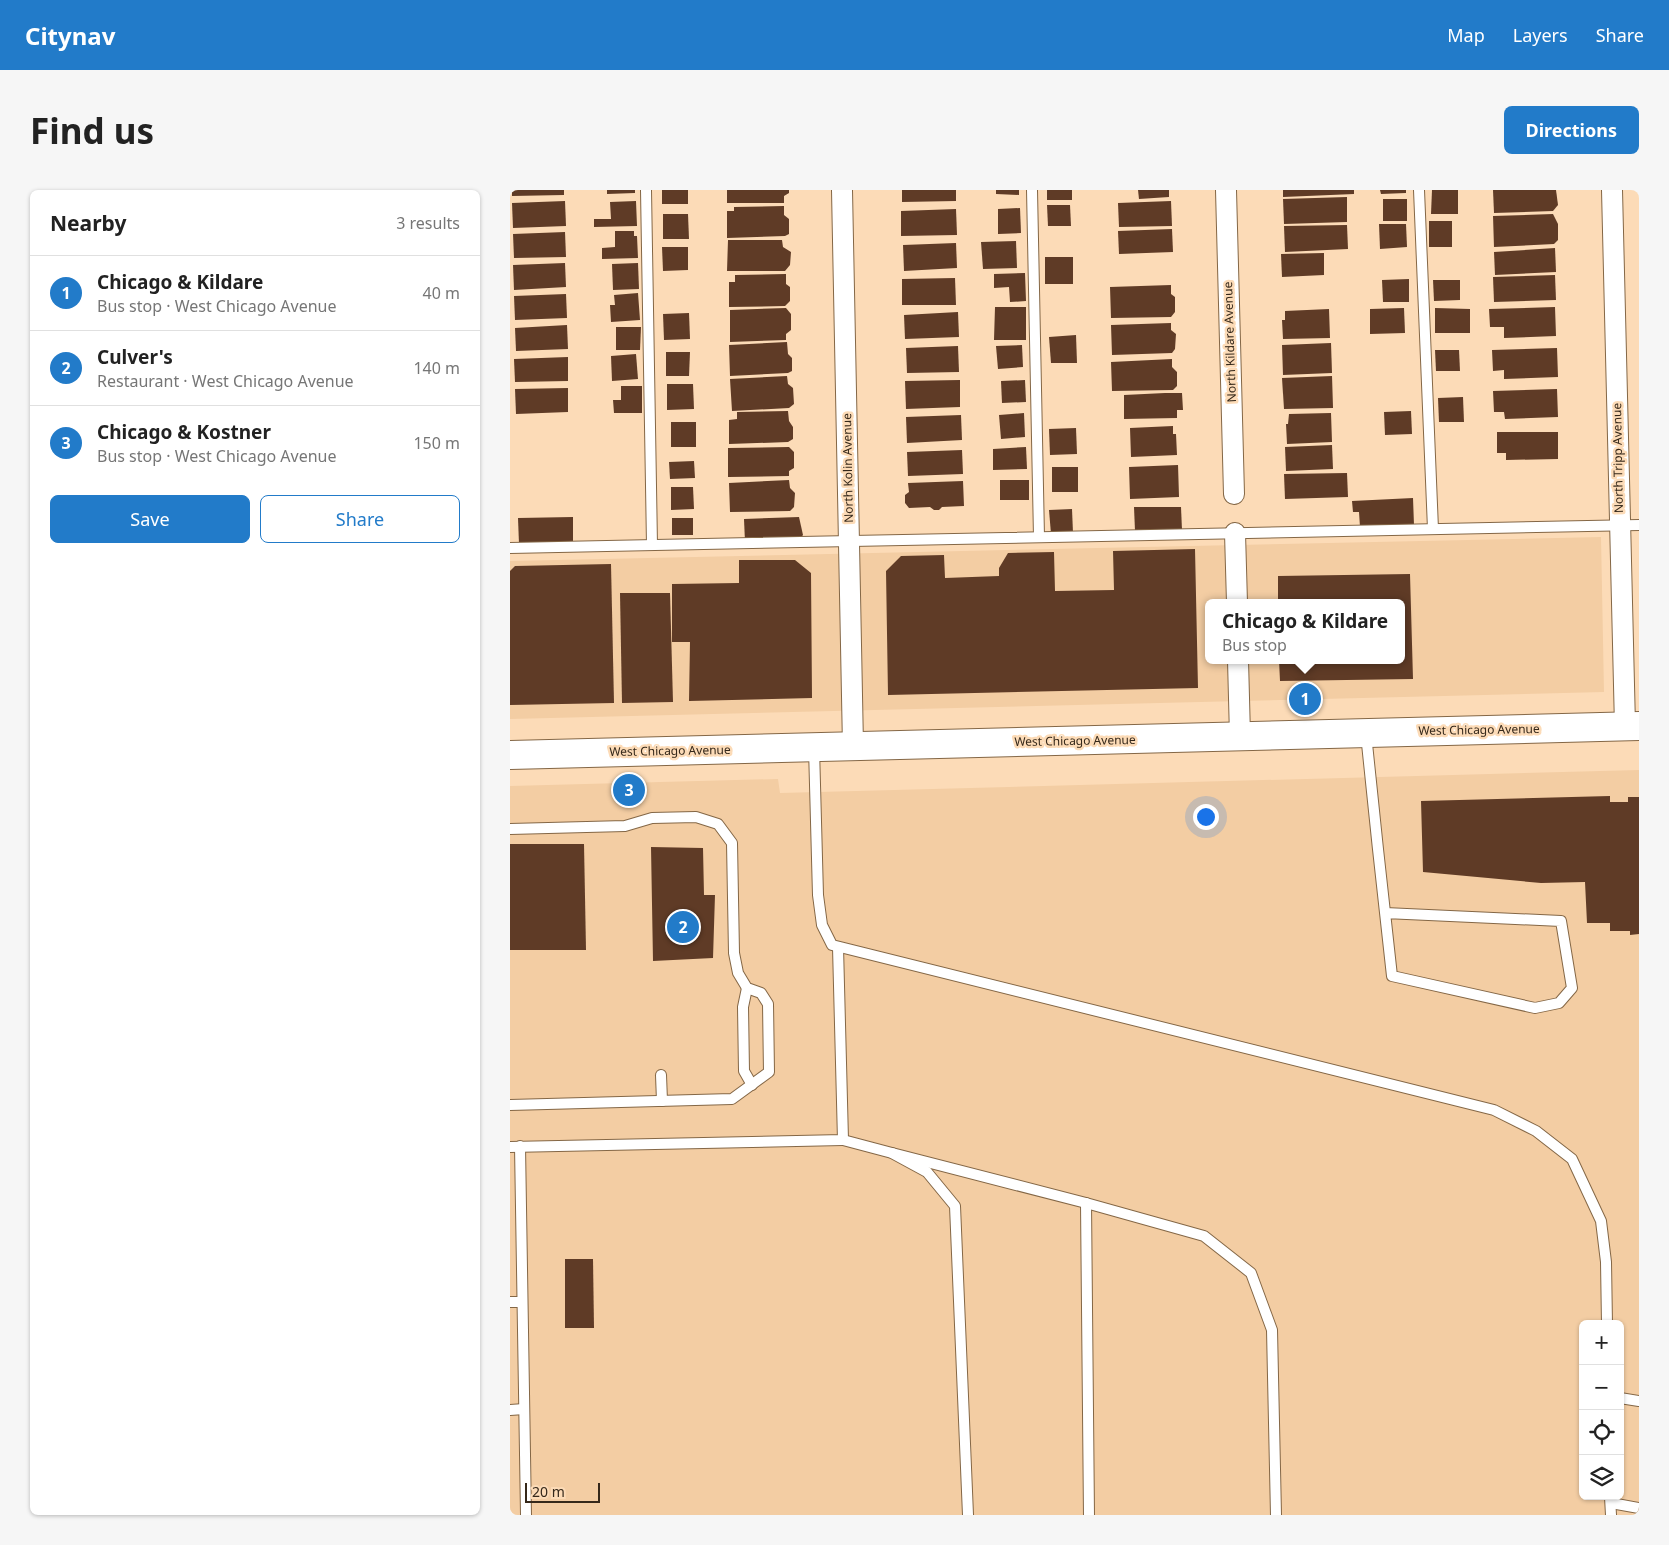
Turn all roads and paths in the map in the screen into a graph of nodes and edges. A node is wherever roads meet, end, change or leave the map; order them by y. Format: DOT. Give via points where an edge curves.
graph roads {
  1 [pos="646,190"];
  2 [pos="842,190"];
  3 [pos="1032,190"];
  4 [pos="1226,190"];
  5 [pos="1419,190"];
  6 [pos="1612,190"];
  7 [pos="1234,494"];
  8 [pos="1629,525"];
  9 [pos="1433,529"];
  10 [pos="1235,533"];
  11 [pos="1039,537"];
  12 [pos="850,541"];
  13 [pos="652,545"];
  14 [pos="510,548"];
  15 [pos="1237,599"];
  16 [pos="1238,664"];
  17 [pos="1632,726"];
  18 [pos="1366,733"];
  19 [pos="1240,736"];
  20 [pos="853,746"];
  21 [pos="814,747"];
  22 [pos="510,755"];
  23 [pos="510,830"];
  24 [pos="1385,912"];
  25 [pos="838,947"];
  26 [pos="747,988"];
  27 [pos="661,1075"];
  28 [pos="752,1085"];
  29 [pos="662,1101"];
  30 [pos="510,1105"];
  31 [pos="843,1140"];
  32 [pos="515,1146"];
  33 [pos="892,1153"];
  34 [pos="1086,1203"];
  35 [pos="510,1302"];
  36 [pos="522,1302"];
  37 [pos="1607,1320"];
  38 [pos="1624,1399"];
  39 [pos="1639,1401"];
  40 [pos="524,1409"];
  41 [pos="510,1410"];
  42 [pos="1610,1500"];
  43 [pos="1639,1508"];
  44 [pos="526,1515"];
  45 [pos="968,1515"];
  46 [pos="1089,1515"];
  47 [pos="1276,1515"];
  48 [pos="1611,1515"];
  1 -- 13 [label="lane"];
  2 -- 12 [label="street, North Kolin Avenue"];
  3 -- 11 [label="lane"];
  4 -- 7 [label="street, North Kildare Avenue"];
  5 -- 9 [label="lane"];
  6 -- 8 [label="street, North Tripp Avenue"];
  8 -- 9 [label="lane"];
  8 -- 17 [label="street, North Tripp Avenue"];
  9 -- 10 [label="lane"];
  10 -- 11 [label="lane"];
  10 -- 15 [label="street"];
  11 -- 12 [label="lane"];
  12 -- 13 [label="lane"];
  12 -- 20 [label="street, North Kolin Avenue"];
  13 -- 14 [label="lane"];
  16 -- 19 [label="street"];
  17 -- 18 [label="main road, West Chicago Avenue"];
  18 -- 19 [label="main road, West Chicago Avenue"];
  18 -- 24 [label="lane"];
  19 -- 20 [label="main road, West Chicago Avenue"];
  20 -- 21 [label="main road, West Chicago Avenue"];
  21 -- 22 [label="main road, West Chicago Avenue"];
  21 -- 25 [label="lane" via="818,894 822,925 832,945"];
  23 -- 26 [label="lane" via="625,826 652,818 696,817 718,824 732,843 734,953 738,973"];
  24 -- 24 [label="lane" via="1392,976 1535,1008 1559,1003 1572,988 1561,921"];
  25 -- 31 [label="lane"];
  25 -- 37 [label="lane" via="1494,1110 1536,1131 1572,1159 1601,1221 1606,1262"];
  26 -- 28 [label="lane" via="743,1007 744,1071"];
  26 -- 28 [label="lane" via="761,993 768,1004 768,1072"];
  27 -- 29 [label="lane"];
  28 -- 29 [label="lane" via="732,1099"];
  29 -- 30 [label="lane"];
  31 -- 32 [label="lane"];
  31 -- 33 [label="lane"];
  32 -- 36 [label="lane"];
  33 -- 34 [label="lane"];
  33 -- 45 [label="lane" via="927,1172 955,1206"];
  34 -- 46 [label="lane"];
  34 -- 47 [label="lane" via="1204,1236 1250,1273 1272,1330"];
  35 -- 36 [label="lane"];
  36 -- 40 [label="lane"];
  38 -- 39 [label="lane"];
  40 -- 41 [label="lane"];
  40 -- 44 [label="lane"];
  42 -- 43 [label="lane"];
  42 -- 48 [label="lane"];
}
